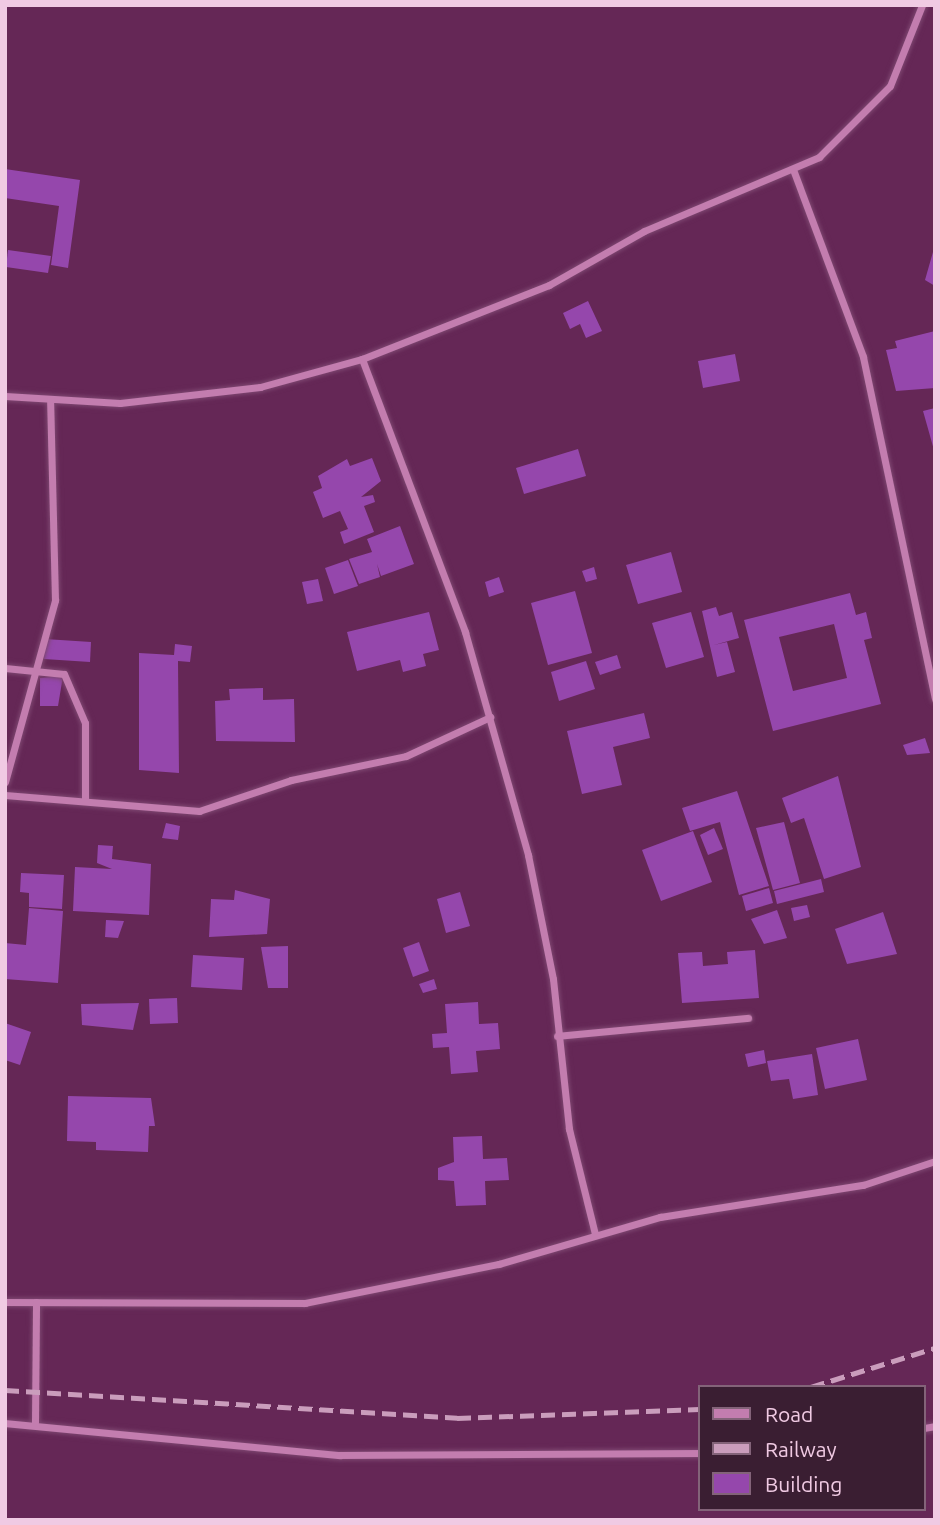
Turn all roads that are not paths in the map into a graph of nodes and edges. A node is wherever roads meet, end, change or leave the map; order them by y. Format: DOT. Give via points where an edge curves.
graph roads {
  1 [pos="922,5"];
  2 [pos="794,172"];
  3 [pos="362,359"];
  4 [pos="5,396"];
  5 [pos="50,400"];
  6 [pos="935,663"];
  7 [pos="924,667"];
  8 [pos="5,668"];
  9 [pos="36,668"];
  10 [pos="935,698"];
  11 [pos="490,716"];
  12 [pos="5,782"];
  13 [pos="5,795"];
  14 [pos="85,801"];
  15 [pos="748,1018"];
  16 [pos="557,1036"];
  17 [pos="935,1161"];
  18 [pos="595,1234"];
  19 [pos="5,1302"];
  20 [pos="36,1302"];
  21 [pos="35,1422"];
  22 [pos="5,1423"];
  23 [pos="698,1452"];
  1 -- 2 [label="street" via="890,86 835,145"];
  2 -- 3 [label="street" via="644,231 549,285"];
  2 -- 7 [label="street" via="863,357"];
  3 -- 5 [label="street" via="260,387 189,397"];
  3 -- 11 [label="street" via="434,543"];
  4 -- 5 [label="street"];
  5 -- 9 [label="street" via="49,531 56,583"];
  6 -- 7 [label="street"];
  7 -- 10 [label="street"];
  8 -- 9 [label="street"];
  9 -- 12 [label="street"];
  9 -- 14 [label="street" via="64,674 74,691 85,723"];
  11 -- 14 [label="street" via="406,757 291,780 199,811"];
  11 -- 16 [label="street" via="528,855 553,979"];
  13 -- 14 [label="street"];
  15 -- 16 [label="street"];
  16 -- 18 [label="street" via="569,1129"];
  17 -- 18 [label="street" via="863,1185 660,1217"];
  18 -- 20 [label="street" via="499,1264 305,1303"];
  19 -- 20 [label="street"];
  20 -- 21 [label="street"];
  21 -- 22 [label="street"];
  21 -- 23 [label="street" via="339,1455"];
}
